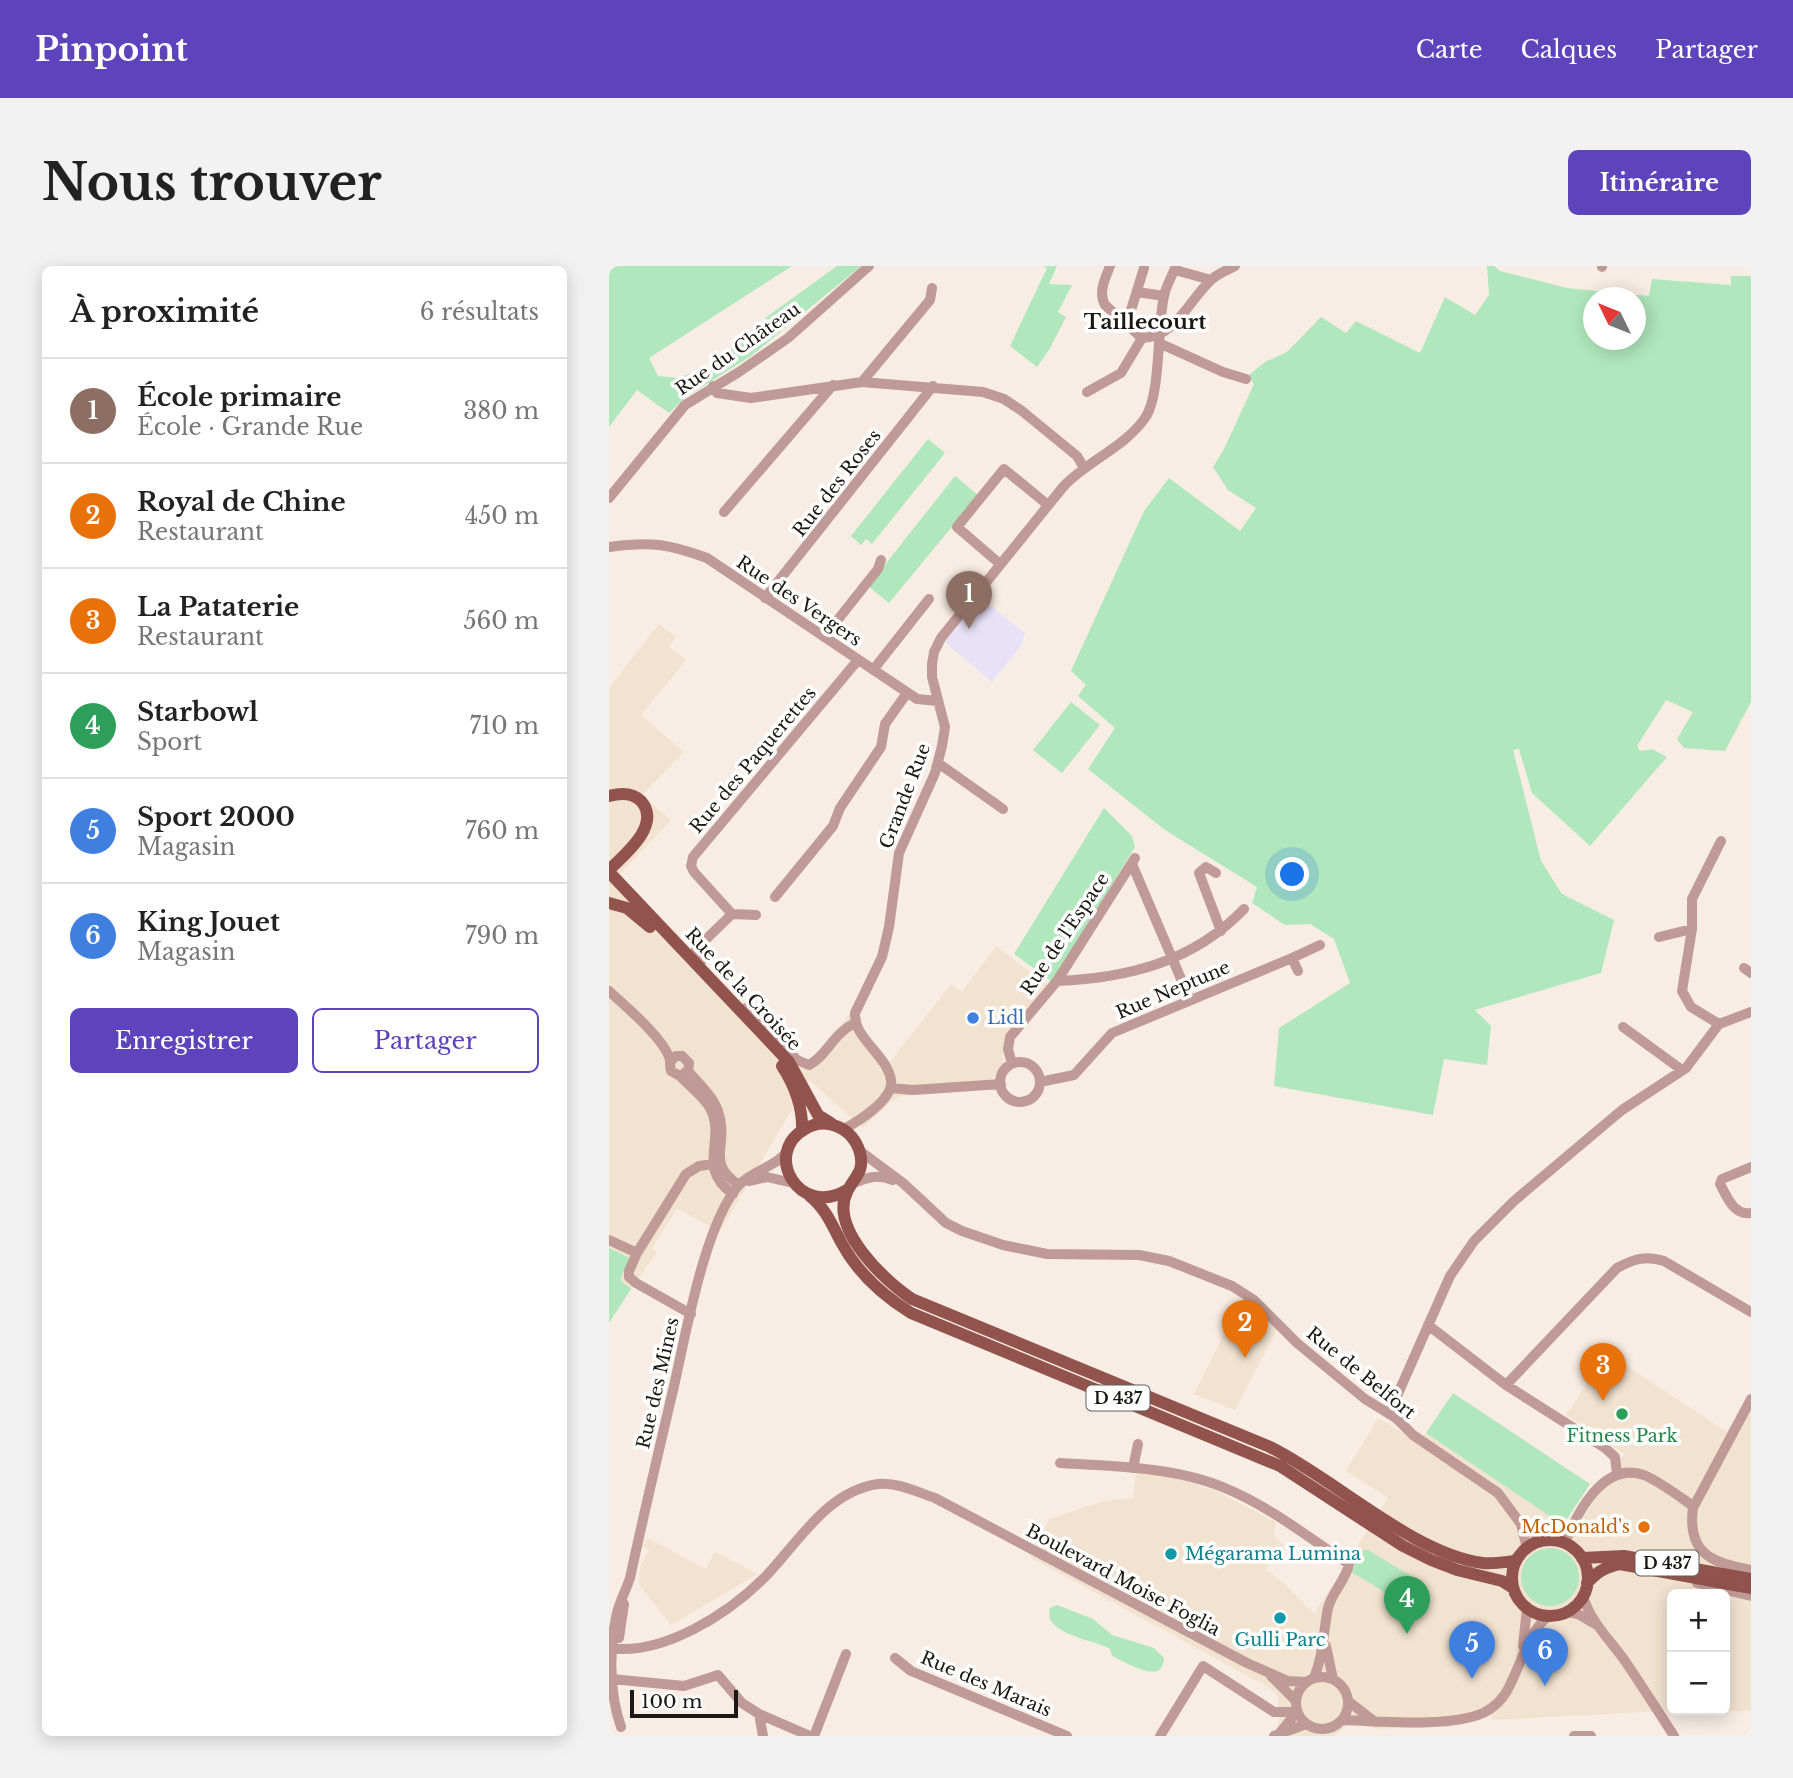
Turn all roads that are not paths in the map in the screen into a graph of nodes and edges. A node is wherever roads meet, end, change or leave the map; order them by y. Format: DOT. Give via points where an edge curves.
graph roads {
  1 [pos="869,266"];
  2 [pos="1110,266"];
  3 [pos="1235,266"];
  4 [pos="1144,268"];
  5 [pos="1175,268"];
  6 [pos="1211,280"];
  7 [pos="932,288"];
  8 [pos="1137,292"];
  9 [pos="1164,296"];
  10 [pos="1128,323"];
  11 [pos="1142,338"];
  12 [pos="1160,338"];
  13 [pos="1246,379"];
  14 [pos="862,382"];
  15 [pos="834,385"];
  16 [pos="713,386"];
  17 [pos="933,386"];
  18 [pos="1087,392"];
  19 [pos="1084,468"];
  20 [pos="609,498"];
  21 [pos="1048,505"];
  22 [pos="724,512"];
  23 [pos="609,547"];
  24 [pos="881,560"];
  25 [pos="1000,564"];
  26 [pos="765,598"];
  27 [pos="929,599"];
  28 [pos="824,637"];
  29 [pos="858,660"];
  30 [pos="873,670"];
  31 [pos="907,693"];
  32 [pos="938,701"];
  33 [pos="938,763"];
  34 [pos="611,796"];
  35 [pos="1003,809"];
  36 [pos="1721,841"];
  37 [pos="1216,873"];
  38 [pos="611,878"];
  39 [pos="775,897"];
  40 [pos="609,903"];
  41 [pos="1244,909"];
  42 [pos="731,914"];
  43 [pos="756,915"];
  44 [pos="650,926"];
  45 [pos="1692,929"];
  46 [pos="1221,931"];
  47 [pos="1659,937"];
  48 [pos="1320,945"];
  49 [pos="1292,958"];
  50 [pos="1173,959"];
  51 [pos="1298,971"];
  52 [pos="1057,981"];
  53 [pos="609,991"];
  54 [pos="1191,1000"];
  55 [pos="1751,1012"];
  56 [pos="855,1023"];
  57 [pos="1720,1024"];
  58 [pos="1623,1027"];
  59 [pos="673,1059"];
  60 [pos="1012,1064"];
  61 [pos="1682,1070"];
  62 [pos="684,1073"];
  63 [pos="1040,1082"];
  64 [pos="1001,1084"];
  65 [pos="891,1088"];
  66 [pos="863,1118"];
  67 [pos="839,1127"];
  68 [pos="802,1131"];
  69 [pos="858,1147"];
  70 [pos="787,1152"];
  71 [pos="713,1164"];
  72 [pos="1751,1167"];
  73 [pos="793,1182"];
  74 [pos="903,1183"];
  75 [pos="851,1187"];
  76 [pos="736,1190"];
  77 [pos="810,1196"];
  78 [pos="1751,1213"];
  79 [pos="609,1240"];
  80 [pos="637,1253"];
  81 [pos="1751,1312"];
  82 [pos="691,1314"];
  83 [pos="1428,1325"];
  84 [pos="1506,1385"];
  85 [pos="1751,1399"];
  86 [pos="1389,1414"];
  87 [pos="1138,1444"];
  88 [pos="1060,1463"];
  89 [pos="1133,1468"];
  90 [pos="1617,1474"];
  91 [pos="1693,1508"];
  92 [pos="1521,1524"];
  93 [pos="1543,1541"];
  94 [pos="1565,1543"];
  95 [pos="1527,1548"];
  96 [pos="1582,1558"];
  97 [pos="1516,1561"];
  98 [pos="1751,1570"];
  99 [pos="1667,1572"];
  100 [pos="1751,1579"];
  101 [pos="1513,1588"];
  102 [pos="1751,1588"];
  103 [pos="1585,1590"];
  104 [pos="1751,1596"];
  105 [pos="1527,1608"];
  106 [pos="1567,1612"];
  107 [pos="1548,1616"];
  108 [pos="1599,1627"];
  109 [pos="614,1636"];
  110 [pos="1325,1638"];
  111 [pos="613,1649"];
  112 [pos="846,1654"];
  113 [pos="1521,1657"];
  114 [pos="895,1658"];
  115 [pos="1268,1673"];
  116 [pos="615,1679"];
  117 [pos="1333,1679"];
  118 [pos="1310,1680"];
  119 [pos="1348,1701"];
  120 [pos="1297,1708"];
  121 [pos="759,1714"];
  122 [pos="1342,1720"];
  123 [pos="1376,1722"];
  124 [pos="1306,1724"];
  125 [pos="621,1731"];
  126 [pos="1322,1733"];
  127 [pos="1276,1735"];
  128 [pos="762,1736"];
  129 [pos="812,1736"];
  130 [pos="1067,1736"];
  131 [pos="1160,1736"];
  132 [pos="1574,1736"];
  133 [pos="1591,1736"];
  134 [pos="1674,1736"];
  1 -- 16 [label="street, Rue du Château" via="788,338"];
  2 -- 10 [label="street" via="1101,299"];
  3 -- 6 [label="street"];
  4 -- 8 [label="street"];
  5 -- 6 [label="street"];
  5 -- 9 [label="street, Grande Rue"];
  6 -- 12 [label="street"];
  7 -- 14 [label="street" via="930,300"];
  8 -- 9 [label="street"];
  8 -- 10 [label="street"];
  9 -- 12 [label="street, Grande Rue"];
  10 -- 11 [label="street"];
  11 -- 12 [label="street"];
  11 -- 18 [label="street" via="1121,373"];
  12 -- 13 [label="street" via="1223,372"];
  12 -- 19 [label="street, Grande Rue" via="1147,415 1110,452"];
  14 -- 15 [label="street"];
  14 -- 17 [label="street"];
  15 -- 16 [label="street" via="751,398 717,393"];
  15 -- 22 [label="street"];
  16 -- 20 [label="street, Rue du Château" via="677,412"];
  17 -- 19 [label="street" via="983,391 1004,399 1077,456"];
  17 -- 26 [label="street, Rue des Roses"];
  19 -- 21 [label="street, Grande Rue"];
  21 -- 25 [label="street, Grande Rue"];
  21 -- 25 [label="street" via="1004,469 957,527"];
  23 -- 26 [label="street, Rue des Vergers" via="649,543 707,558"];
  24 -- 28 [label="street"];
  25 -- 32 [label="street, Grande Rue" via="934,652 932,677"];
  26 -- 28 [label="street, Rue des Vergers"];
  27 -- 30 [label="street, Rue des Vergers"];
  28 -- 29 [label="street, Rue des Vergers"];
  29 -- 30 [label="street, Rue des Vergers"];
  29 -- 42 [label="street, Rue des Paquerettes" via="693,857 694,872"];
  30 -- 31 [label="street, Rue des Vergers"];
  31 -- 32 [label="street, Rue des Vergers"];
  31 -- 39 [label="street" via="885,724 881,747 833,826"];
  32 -- 33 [label="street, Grande Rue" via="945,727"];
  33 -- 35 [label="street"];
  33 -- 56 [label="street, Grande Rue" via="899,853 884,949 860,999"];
  34 -- 38 [label="main road" via="636,796 647,810 647,822 637,841"];
  36 -- 45 [label="street" via="1692,899"];
  37 -- 46 [label="street" via="1206,867 1199,873"];
  38 -- 44 [label="main road"];
  38 -- 67 [label="main road, Rue de la Croisée" via="789,1062 818,1115"];
  40 -- 44 [label="main road" via="627,908"];
  41 -- 46 [label="street"];
  42 -- 43 [label="street"];
  42 -- 56 [label="street" via="696,949 695,956 797,1060 809,1065 815,1062 841,1030"];
  44 -- 68 [label="main road" via="783,1067 801,1111"];
  45 -- 47 [label="street"];
  45 -- 57 [label="street" via="1682,991 1691,1007"];
  46 -- 50 [label="street"];
  48 -- 49 [label="street, Rue Neptune"];
  49 -- 51 [label="street"];
  49 -- 54 [label="street, Rue Neptune"];
  50 -- 52 [label="street" via="1108,977"];
  50 -- 52 [label="street, Rue de l'Espace" via="1133,861"];
  50 -- 54 [label="street"];
  52 -- 60 [label="street, Rue de l'Espace" via="1010,1037"];
  53 -- 59 [label="street"];
  54 -- 63 [label="street, Rue Neptune" via="1112,1033 1074,1076"];
  55 -- 57 [label="street"];
  56 -- 65 [label="street" via="887,1068"];
  57 -- 61 [label="street"];
  58 -- 61 [label="street"];
  59 -- 62 [label="street" via="671,1071"];
  59 -- 62 [label="street" via="682,1056 688,1060"];
  60 -- 63 [label="street" via="1028,1064 1037,1071"];
  60 -- 64 [label="street"];
  61 -- 83 [label="street" via="1622,1110 1474,1241 1450,1276"];
  62 -- 71 [label="street" via="710,1109"];
  62 -- 76 [label="street" via="717,1109 722,1126 719,1161"];
  63 -- 64 [label="street" via="1036,1094 1024,1102 1011,1100"];
  64 -- 65 [label="street"];
  65 -- 66 [label="street"];
  66 -- 67 [label="street"];
  66 -- 69 [label="street" via="857,1131"];
  67 -- 68 [label="main road" via="812,1125"];
  67 -- 69 [label="main road"];
  68 -- 70 [label="main road"];
  69 -- 74 [label="street"];
  69 -- 75 [label="main road" via="860,1168"];
  70 -- 73 [label="main road"];
  70 -- 76 [label="street, Rue des Mines"];
  71 -- 76 [label="street" via="715,1176"];
  71 -- 80 [label="street" via="686,1174"];
  72 -- 78 [label="street" via="1720,1184 1737,1211"];
  73 -- 76 [label="street" via="767,1177"];
  73 -- 77 [label="main road"];
  74 -- 75 [label="street" via="882,1175"];
  74 -- 86 [label="street, Rue de Belfort" via="946,1223 1003,1245 1047,1254 1139,1255 1169,1261 1232,1286 1254,1300 1297,1343 1376,1408"];
  75 -- 77 [label="main road" via="827,1198"];
  75 -- 97 [label="main road, D 437" via="844,1207 855,1240 877,1271 912,1299 1270,1447 1402,1531 1442,1550 1481,1563"];
  76 -- 82 [label="street, Rue des Mines" via="716,1225"];
  77 -- 101 [label="main road, D 437" via="825,1211 863,1274 911,1313 1280,1466 1403,1546"];
  79 -- 80 [label="street"];
  80 -- 82 [label="street" via="629,1277"];
  81 -- 84 [label="street" via="1664,1261 1650,1257 1632,1260 1617,1268"];
  82 -- 109 [label="street, Rue des Mines"];
  83 -- 84 [label="street"];
  83 -- 86 [label="street"];
  84 -- 90 [label="street" via="1612,1453"];
  85 -- 91 [label="street"];
  86 -- 92 [label="street, Rue de Belfort" via="1498,1493"];
  87 -- 89 [label="street"];
  88 -- 89 [label="street"];
  89 -- 110 [label="street" via="1224,1488 1349,1564 1328,1607"];
  90 -- 91 [label="street" via="1646,1476"];
  90 -- 94 [label="street" via="1593,1493"];
  91 -- 98 [label="street" via="1692,1533 1707,1556"];
  92 -- 93 [label="street, Rue de Belfort"];
  92 -- 95 [label="street, Rue de Belfort"];
  93 -- 94 [label="main road"];
  93 -- 95 [label="main road"];
  94 -- 96 [label="main road"];
  95 -- 97 [label="main road"];
  96 -- 100 [label="main road, D 437" via="1624,1556"];
  96 -- 103 [label="main road"];
  97 -- 101 [label="main road"];
  99 -- 102 [label="main road, D 437"];
  99 -- 103 [label="main road, D 437" via="1620,1564 1595,1574"];
  99 -- 104 [label="street"];
  101 -- 105 [label="main road"];
  103 -- 106 [label="main road"];
  103 -- 108 [label="street" via="1585,1606"];
  105 -- 107 [label="main road"];
  105 -- 113 [label="street"];
  106 -- 107 [label="main road"];
  106 -- 108 [label="street"];
  107 -- 113 [label="street"];
  108 -- 134 [label="street"];
  109 -- 111 [label="street, Rue des Mines"];
  110 -- 117 [label="street"];
  110 -- 118 [label="street"];
  111 -- 115 [label="street, Boulevard Moise Foglia" via="650,1647 738,1601 841,1497 879,1484 935,1498"];
  111 -- 116 [label="street, Rue des Mines"];
  112 -- 129 [label="street"];
  113 -- 123 [label="street" via="1504,1696 1482,1713"];
  114 -- 130 [label="street, Rue des Marais" via="911,1671"];
  115 -- 118 [label="street, Boulevard Moise Foglia" via="1288,1681"];
  115 -- 120 [label="street, Boulevard Moise Foglia"];
  116 -- 121 [label="street" via="684,1686 718,1675 742,1703"];
  116 -- 125 [label="street, Rue des Mines"];
  117 -- 118 [label="street"];
  117 -- 119 [label="street"];
  118 -- 120 [label="street" via="1301,1687"];
  119 -- 122 [label="street"];
  119 -- 123 [label="street"];
  120 -- 124 [label="street"];
  120 -- 127 [label="street"];
  120 -- 131 [label="street" via="1274,1712 1203,1666"];
  121 -- 128 [label="street"];
  121 -- 129 [label="street"];
  122 -- 123 [label="street"];
  122 -- 126 [label="street"];
  124 -- 126 [label="street"];
  124 -- 127 [label="street"];
  132 -- 133 [label="street"];
}
